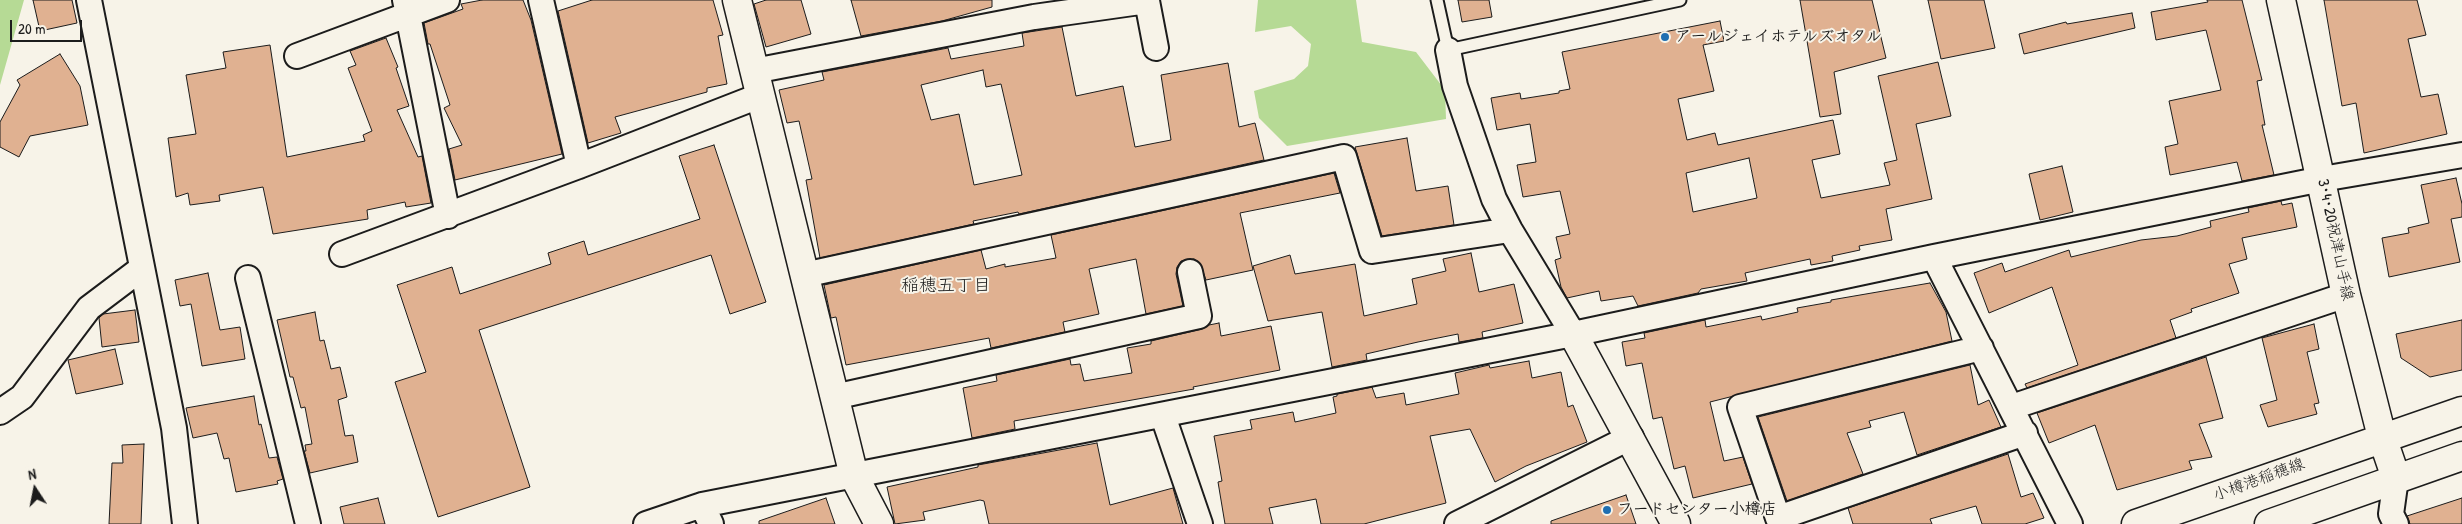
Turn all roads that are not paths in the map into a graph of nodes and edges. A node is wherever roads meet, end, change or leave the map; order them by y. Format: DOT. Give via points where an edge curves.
graph roads {
  1 [pos="89,0"];
  2 [pos="447,0"];
  3 [pos="541,0"];
  4 [pos="737,0"];
  5 [pos="1437,0"];
  6 [pos="1680,0"];
  7 [pos="2281,0"];
  8 [pos="406,7"];
  9 [pos="1156,48"];
  10 [pos="1448,50"];
  11 [pos="297,56"];
  12 [pos="756,84"];
  13 [pos="2462,155"];
  14 [pos="579,166"];
  15 [pos="2322,179"];
  16 [pos="448,216"];
  17 [pos="1510,230"];
  18 [pos="342,254"];
  19 [pos="1934,257"];
  20 [pos="142,268"];
  21 [pos="1190,272"];
  22 [pos="804,275"];
  23 [pos="248,278"];
  24 [pos="2346,294"];
  25 [pos="1573,334"];
  26 [pos="1982,348"];
  27 [pos="834,397"];
  28 [pos="2012,407"];
  29 [pos="2462,411"];
  30 [pos="0,412"];
  31 [pos="1164,416"];
  32 [pos="2025,434"];
  33 [pos="1631,437"];
  34 [pos="2382,437"];
  35 [pos="2462,456"];
  36 [pos="854,476"];
  37 [pos="2396,478"];
  38 [pos="707,514"];
  39 [pos="185,524"];
  40 [pos="308,524"];
  41 [pos="646,524"];
  42 [pos="879,524"];
  43 [pos="1200,524"];
  44 [pos="1457,524"];
  45 [pos="1676,524"];
  46 [pos="2070,524"];
  47 [pos="2136,524"];
  48 [pos="2269,524"];
  49 [pos="2396,524"];
  1 -- 20 [label="street"];
  2 -- 8 [label="street"];
  3 -- 14 [label="street"];
  4 -- 12 [label="main road"];
  5 -- 10 [label="lane"];
  6 -- 10 [label="lane"];
  7 -- 15 [label="main road, 3･4･20祝津山手線"];
  8 -- 11 [label="street"];
  8 -- 16 [label="street"];
  9 -- 12 [label="street" via="1147,1 1034,17"];
  10 -- 17 [label="street" via="1455,86 1494,199"];
  12 -- 14 [label="street"];
  12 -- 22 [label="main road"];
  13 -- 15 [label="street"];
  14 -- 16 [label="street"];
  15 -- 19 [label="street"];
  15 -- 24 [label="main road, 3･4･20祝津山手線"];
  16 -- 18 [label="street"];
  17 -- 22 [label="street" via="1372,251 1344,157"];
  17 -- 25 [label="street"];
  19 -- 25 [label="street"];
  19 -- 26 [label="street"];
  20 -- 30 [label="street" via="89,308 22,397"];
  20 -- 39 [label="street" via="174,428"];
  21 -- 27 [label="street" via="1198,316"];
  22 -- 27 [label="main road"];
  23 -- 40 [label="street"];
  24 -- 28 [label="street"];
  24 -- 34 [label="main road, 3･4･20祝津山手線"];
  25 -- 31 [label="street"];
  25 -- 33 [label="main road"];
  26 -- 28 [label="street"];
  26 -- 32 [label="street" via="1740,407 1778,518"];
  27 -- 36 [label="main road"];
  28 -- 32 [label="street"];
  29 -- 34 [label="main road, 小樽港稲穂線"];
  31 -- 36 [label="street"];
  31 -- 43 [label="street"];
  32 -- 46 [label="street"];
  33 -- 44 [label="street"];
  33 -- 45 [label="main road"];
  34 -- 37 [label="main road, 3･4･20祝津山手線"];
  34 -- 47 [label="main road, 小樽港稲穂線"];
  35 -- 37 [label="main road"];
  36 -- 38 [label="street"];
  36 -- 42 [label="main road"];
  37 -- 48 [label="main road"];
  37 -- 49 [label="street" via="2392,514"];
  38 -- 41 [label="street"];
}
